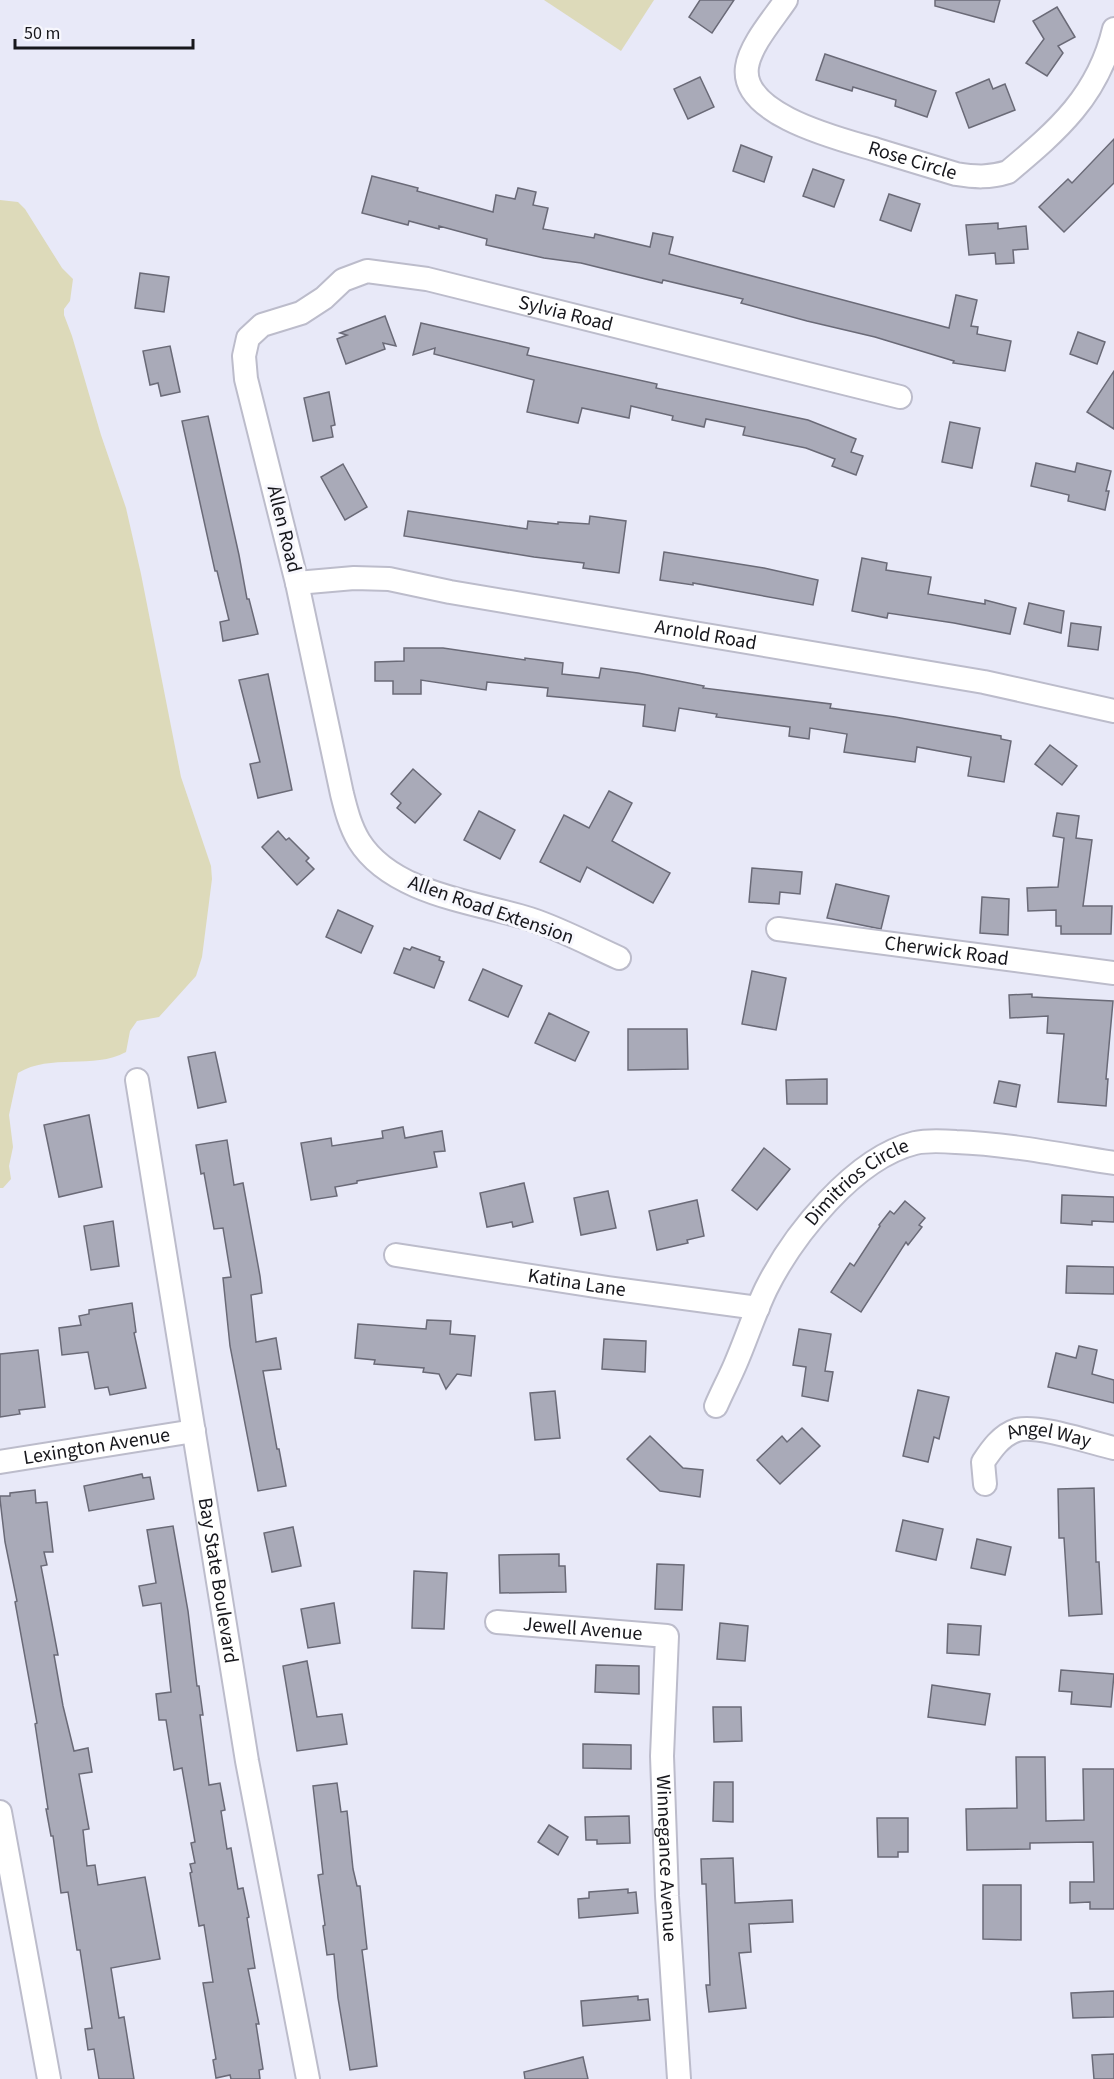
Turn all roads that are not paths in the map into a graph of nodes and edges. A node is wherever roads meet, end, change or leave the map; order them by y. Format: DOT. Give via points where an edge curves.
graph roads {
  1 [pos="786,0"];
  2 [pos="1114,29"];
  3 [pos="248,339"];
  4 [pos="900,397"];
  5 [pos="297,583"];
  6 [pos="1114,711"];
  7 [pos="325,719"];
  8 [pos="778,929"];
  9 [pos="619,958"];
  10 [pos="1114,973"];
  11 [pos="137,1080"];
  12 [pos="1114,1163"];
  13 [pos="396,1255"];
  14 [pos="758,1308"];
  15 [pos="716,1406"];
  16 [pos="194,1431"];
  17 [pos="1114,1448"];
  18 [pos="0,1462"];
  19 [pos="985,1484"];
  20 [pos="497,1622"];
  21 [pos="667,1636"];
  22 [pos="0,1812"];
  23 [pos="49,2079"];
  24 [pos="308,2079"];
  25 [pos="679,2079"];
  1 -- 2 [label="street, Rose Circle" via="753,48 747,68 749,82 758,97 810,130 956,174 978,177 1008,172 1070,117 1102,68"];
  3 -- 4 [label="street, Sylvia Road" via="262,326 301,314 343,280 367,271 427,279"];
  3 -- 5 [label="street, Allen Road" via="244,356 246,379"];
  5 -- 6 [label="street, Arnold Road" via="389,579 984,682"];
  5 -- 7 [label="street, Allen Road"];
  7 -- 9 [label="street, Allen Road Extension" via="348,819 372,859 418,888 534,920"];
  8 -- 10 [label="street, Cherwick Road"];
  11 -- 16 [label="street, Bay State Boulevard"];
  12 -- 14 [label="street, Dimitrios Circle" via="971,1142 916,1143 891,1153 869,1165 828,1201 788,1253"];
  13 -- 14 [label="street, Katina Lane"];
  14 -- 15 [label="street, Dimitrios Circle"];
  16 -- 18 [label="street, Lexington Avenue"];
  16 -- 24 [label="street, Bay State Boulevard" via="247,1761"];
  17 -- 19 [label="street, Angel Way" via="1035,1429 1017,1430 992,1448 983,1462"];
  20 -- 21 [label="street, Jewell Avenue"];
  21 -- 25 [label="street, Winnegance Avenue" via="662,1756"];
  22 -- 23 [label="street"];
}
